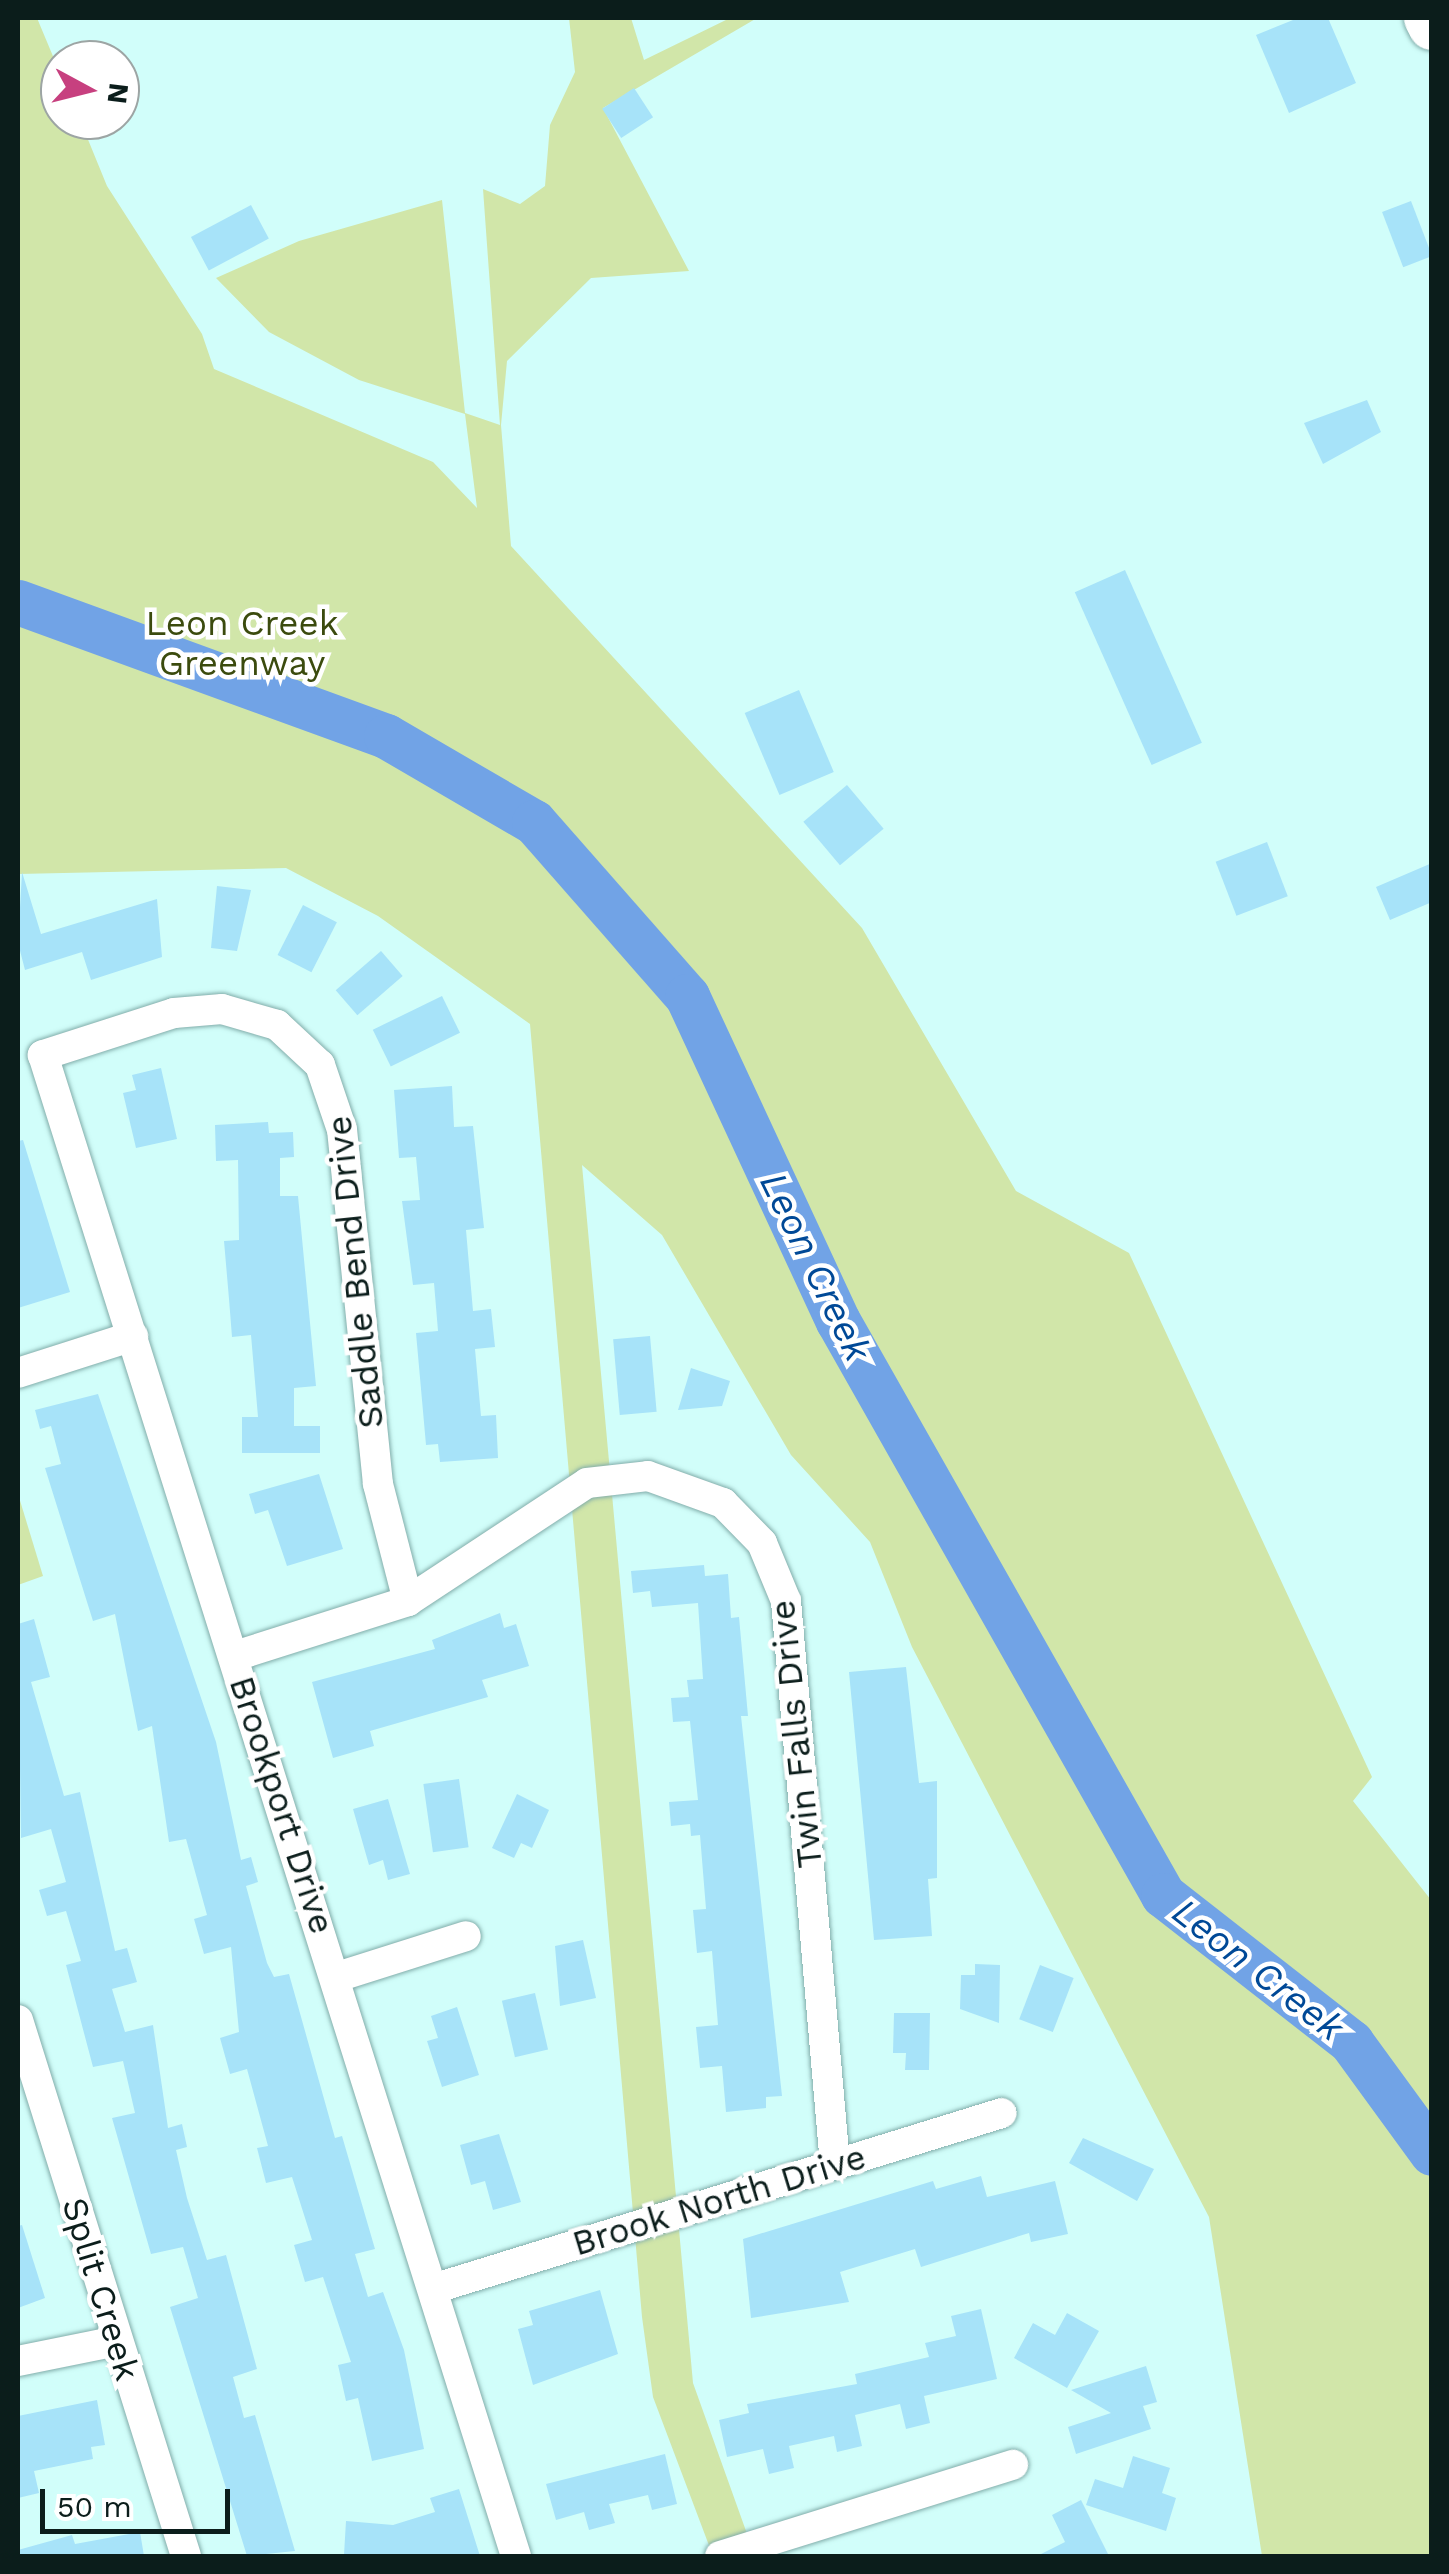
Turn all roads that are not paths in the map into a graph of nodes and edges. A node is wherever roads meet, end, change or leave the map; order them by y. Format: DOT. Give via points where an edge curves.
graph roads {
  1 [pos="1428,18"];
  2 [pos="1432,26"];
  3 [pos="43,1055"];
  4 [pos="132,1336"];
  5 [pos="18,1373"];
  6 [pos="408,1602"];
  7 [pos="234,1656"];
  8 [pos="466,1936"];
  9 [pos="336,1976"];
  10 [pos="18,2020"];
  11 [pos="1002,2112"];
  12 [pos="835,2164"];
  13 [pos="436,2288"];
  14 [pos="117,2342"];
  15 [pos="18,2361"];
  16 [pos="1013,2465"];
  17 [pos="186,2556"];
  18 [pos="516,2556"];
  19 [pos="720,2556"];
  1 -- 2 [label="main road"];
  3 -- 4 [label="street, Brookport Drive"];
  3 -- 6 [label="street, Saddle Bend Drive" via="174,1013 222,1008 277,1025 320,1065 340,1118 378,1484"];
  4 -- 5 [label="street"];
  4 -- 7 [label="street, Brookport Drive"];
  6 -- 7 [label="street, Twin Falls Drive"];
  6 -- 12 [label="street, Twin Falls Drive" via="564,1494 608,1478 686,1485 723,1503 762,1543 786,1601"];
  7 -- 9 [label="street, Brookport Drive"];
  8 -- 9 [label="street"];
  9 -- 13 [label="street, Brookport Drive"];
  10 -- 14 [label="street, Split Creek"];
  11 -- 12 [label="street, Brook North Drive"];
  12 -- 13 [label="street, Brook North Drive"];
  13 -- 18 [label="street, Brookport Drive" via="477,2452"];
  14 -- 15 [label="street"];
  14 -- 17 [label="street, Split Creek"];
  16 -- 19 [label="street"];
}
